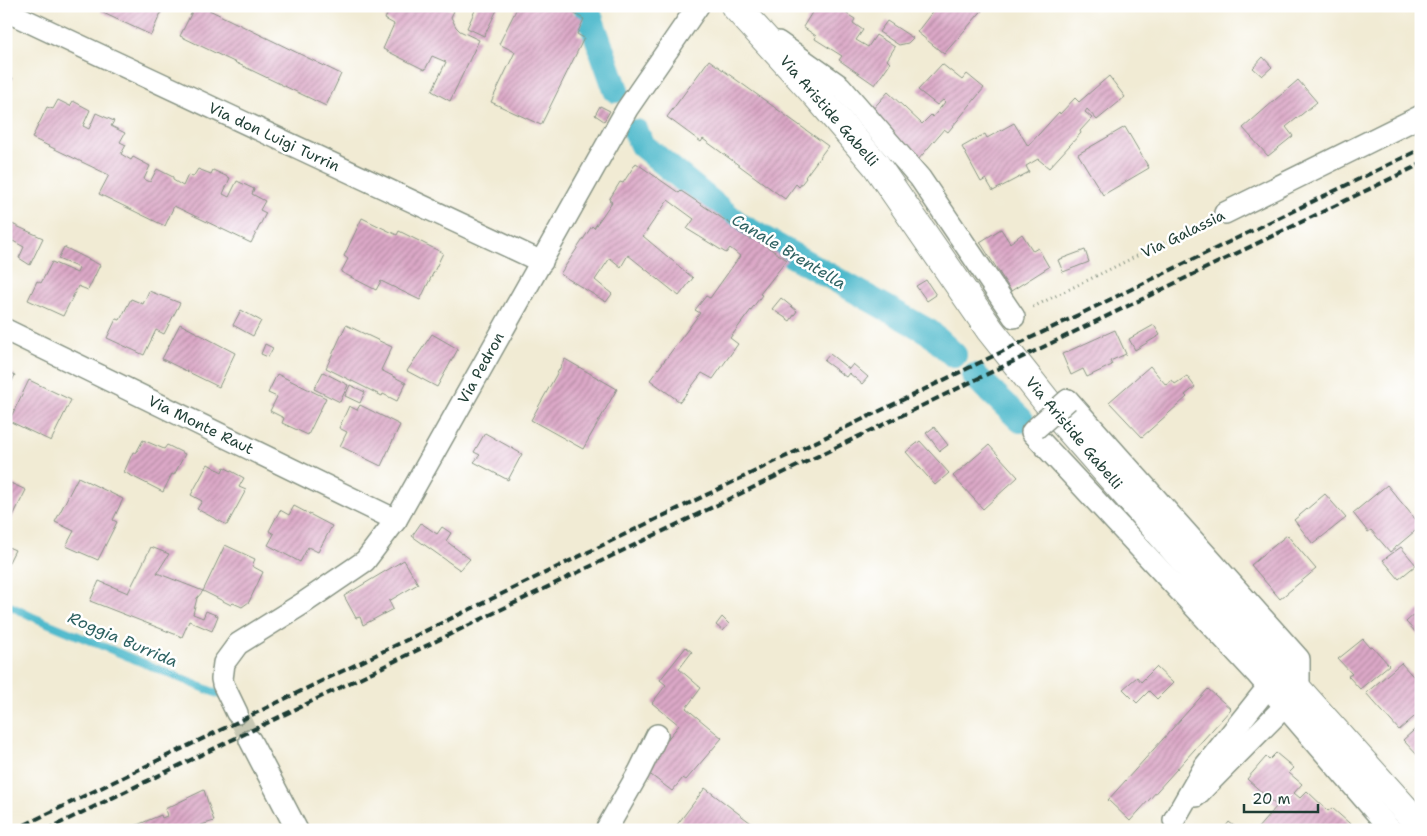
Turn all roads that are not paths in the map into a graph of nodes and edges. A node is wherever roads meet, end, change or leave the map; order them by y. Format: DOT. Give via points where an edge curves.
graph roads {
  1 [pos="698,6"];
  2 [pos="6,11"];
  3 [pos="742,14"];
  4 [pos="1421,116"];
  5 [pos="1225,213"];
  6 [pos="542,262"];
  7 [pos="1014,317"];
  8 [pos="6,330"];
  9 [pos="396,520"];
  10 [pos="1284,689"];
  11 [pos="237,713"];
  12 [pos="658,735"];
  13 [pos="250,740"];
  14 [pos="1170,825"];
  15 [pos="1421,827"];
  16 [pos="297,830"];
  17 [pos="606,830"];
  18 [pos="1391,830"];
  1 -- 6 [label="street, Via Pedron" via="627,109"];
  2 -- 6 [label="street, Via don Luigi Turrin"];
  3 -- 7 [label="street, Via Aristide Gabelli" via="840,86 920,178"];
  3 -- 10 [label="main road, Via Aristide Gabelli" via="876,165 990,330"];
  4 -- 5 [label="street, Via Galassia"];
  6 -- 9 [label="street, Via Pedron"];
  8 -- 9 [label="street, Via Monte Raut"];
  9 -- 11 [label="street, Via Pedron" via="365,561 238,644 224,663 223,684"];
  10 -- 10 [label="street, bridge" via="1299,659 1068,400 1032,432"];
  10 -- 14 [label="street"];
  10 -- 15 [label="main road, Via Aristide Gabelli"];
  10 -- 18 [label="street"];
  12 -- 17 [label="street"];
  13 -- 16 [label="street"];
}
